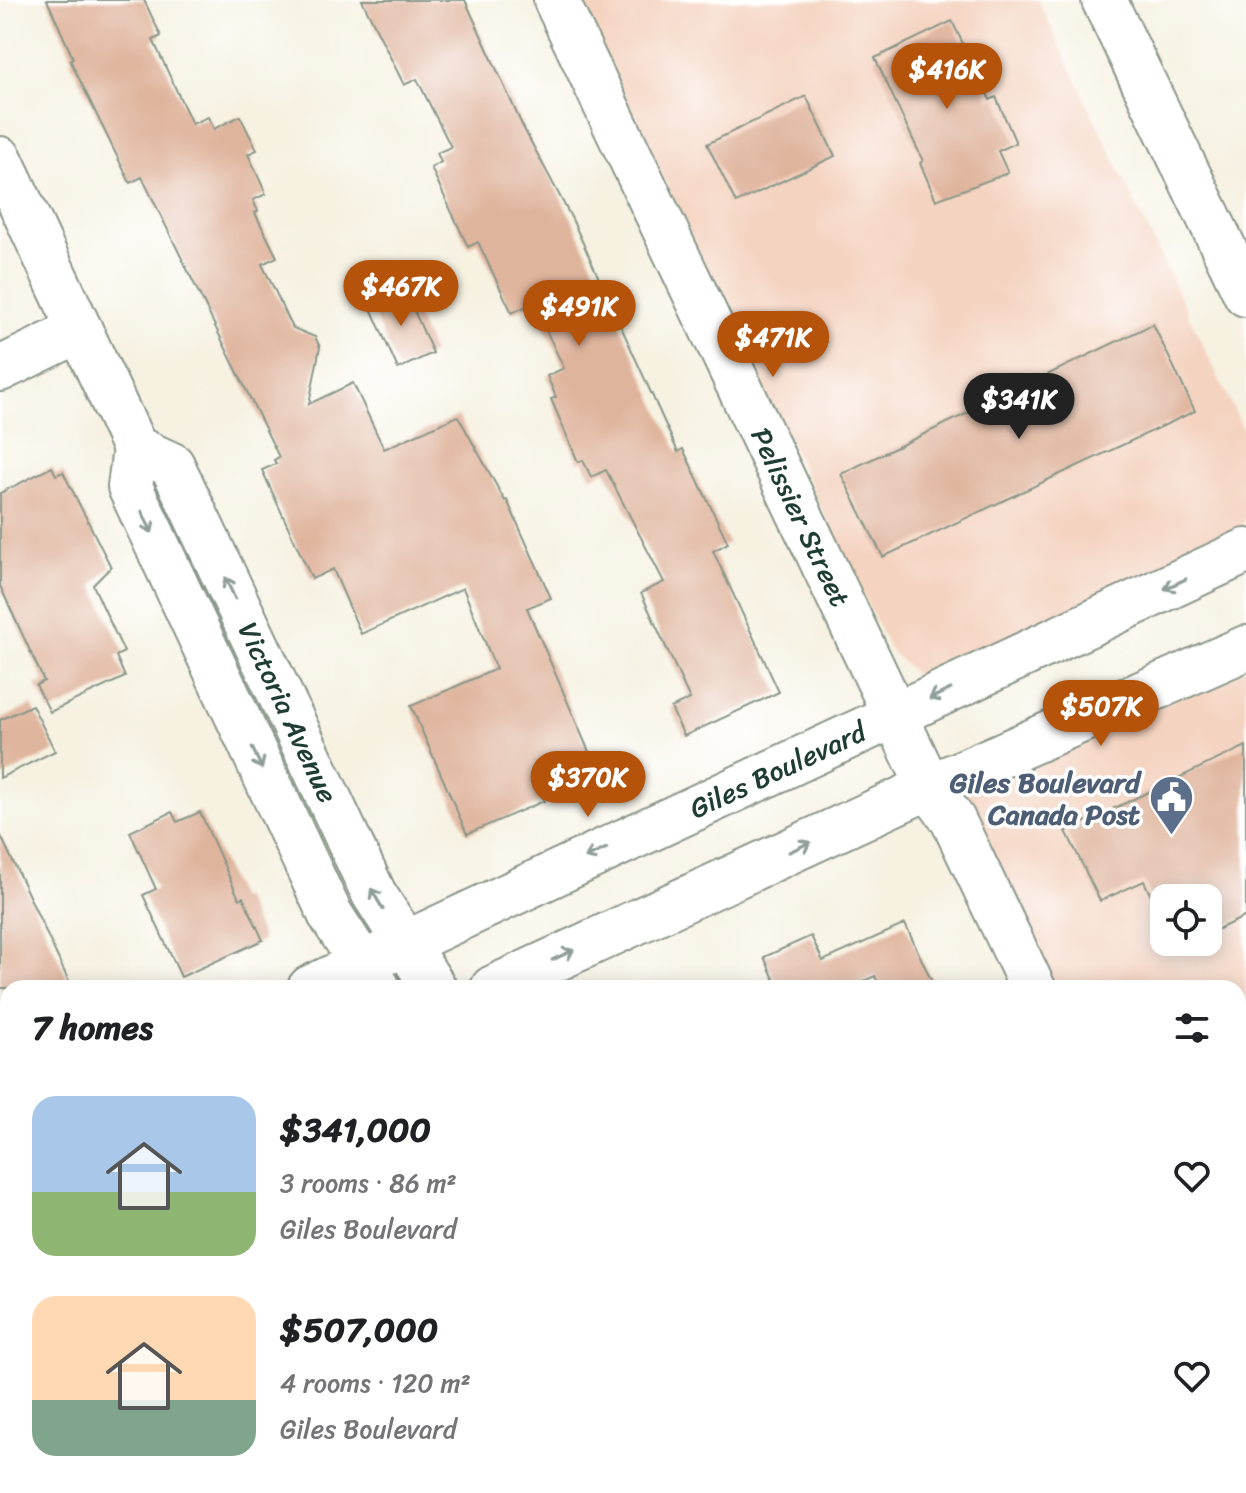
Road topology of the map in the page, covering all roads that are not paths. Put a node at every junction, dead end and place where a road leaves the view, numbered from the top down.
1 (556, 0) edge
2 (1104, 0) edge
3 (0, 159) edge
4 (1246, 294) edge
5 (80, 330) junction
6 (0, 369) edge
7 (135, 448) junction
8 (1246, 551) edge
9 (1246, 648) edge
10 (895, 714) junction
11 (929, 787) junction
12 (405, 942) junction
13 (370, 976) edge
14 (350, 980) edge
15 (429, 980) edge
16 (510, 980) edge
17 (1029, 980) edge

1 - 10 street, Pelissier Street
2 - 4 street
3 - 5 street
5 - 6 street
5 - 7 street
12 -> 7 street, Victoria Avenue
7 -> 13 street, Victoria Avenue
8 -> 10 street, Giles Boulevard
9 - 11 street
10 - 11 street, Pelissier Street
10 -> 12 street, Giles Boulevard
16 -> 11 street
11 - 17 street, Pelissier Street
12 - 13 street, Giles Boulevard
12 - 15 street, Victoria Avenue
13 - 14 street, Giles Boulevard

